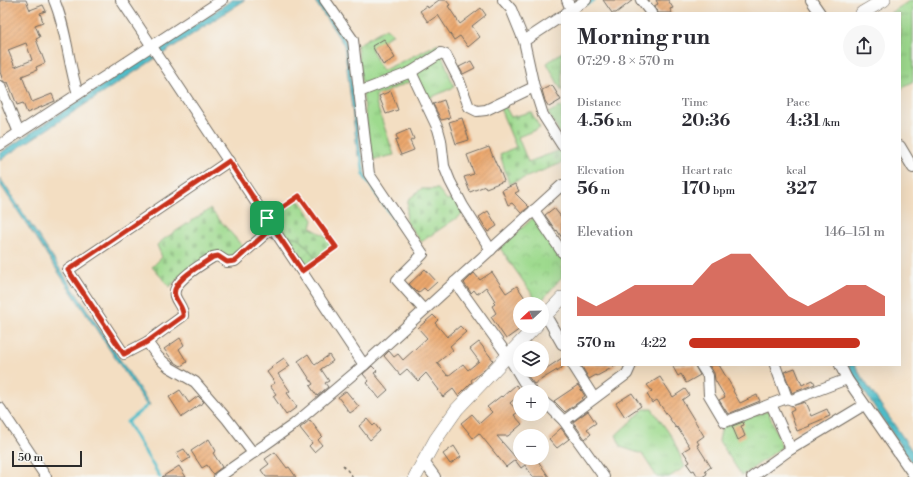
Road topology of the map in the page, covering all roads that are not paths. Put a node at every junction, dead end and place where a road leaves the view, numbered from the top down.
1 (54, 0) edge
2 (121, 0) edge
3 (222, 0) edge
4 (325, 0) edge
5 (503, 0) edge
6 (586, 0) edge
7 (642, 0) edge
8 (811, 0) edge
9 (884, 0) edge
10 (568, 8) edge
11 (650, 12) edge
12 (819, 12) edge
13 (864, 12) edge
14 (561, 17) edge
15 (524, 41) junction
16 (152, 46) junction
17 (411, 72) junction
18 (0, 86) edge
19 (534, 87) junction
20 (359, 92) junction
21 (78, 94) junction
22 (19, 133) junction
23 (561, 143) edge
24 (0, 145) edge
25 (901, 148) edge
26 (229, 161) junction
27 (913, 168) edge
28 (561, 186) edge
29 (534, 210) junction
30 (270, 223) junction
31 (490, 250) junction
32 (561, 250) edge
33 (455, 282) junction
34 (561, 299) edge
35 (424, 310) junction
36 (549, 312) edge
37 (549, 321) edge
38 (529, 333) edge
39 (147, 342) junction
40 (561, 342) edge
41 (508, 356) junction
42 (364, 365) junction
43 (574, 366) edge
44 (631, 366) edge
45 (703, 366) edge
46 (775, 366) edge
47 (840, 366) edge
48 (847, 379) junction
49 (526, 385) edge
50 (594, 398) junction
51 (787, 398) junction
52 (771, 404) junction
53 (864, 404) junction
54 (549, 406) edge
55 (0, 408) edge
56 (564, 421) junction
57 (791, 449) junction
58 (253, 453) junction
59 (424, 462) junction
60 (913, 474) edge
61 (46, 477) edge
62 (219, 477) edge
63 (415, 477) edge
64 (435, 477) edge
65 (604, 477) edge
66 (752, 477) edge

1 - 21 street
2 - 16 street
3 - 16 street
4 - 20 street
5 - 15 street
6 - 10 street
7 - 11 street
8 - 12 street
9 - 13 main road
14 - 15 street
15 - 19 street
16 - 21 street
16 - 26 street
17 - 19 street
17 - 20 street
17 - 31 street
18 - 22 street
19 - 23 street
20 - 35 street
21 - 22 street
22 - 24 street
25 - 27 street
26 - 30 street
26 - 39 street
28 - 29 street
29 - 31 street
29 - 32 street
30 - 39 street
30 - 42 street
31 - 33 street
33 - 35 street
33 - 41 street
34 - 36 main road
35 - 42 street
37 - 40 street
38 - 41 main road
39 - 58 street
41 - 49 street
41 - 59 main road
42 - 58 street
43 - 50 street
44 - 50 street
45 - 52 street
46 - 51 street
47 - 48 street
48 - 51 street
48 - 53 street
50 - 56 street
51 - 52 street
52 - 57 street
53 - 57 street
53 - 60 street
54 - 56 street
55 - 61 street
56 - 65 street
57 - 66 street
58 - 62 street
59 - 63 main road
59 - 64 street

